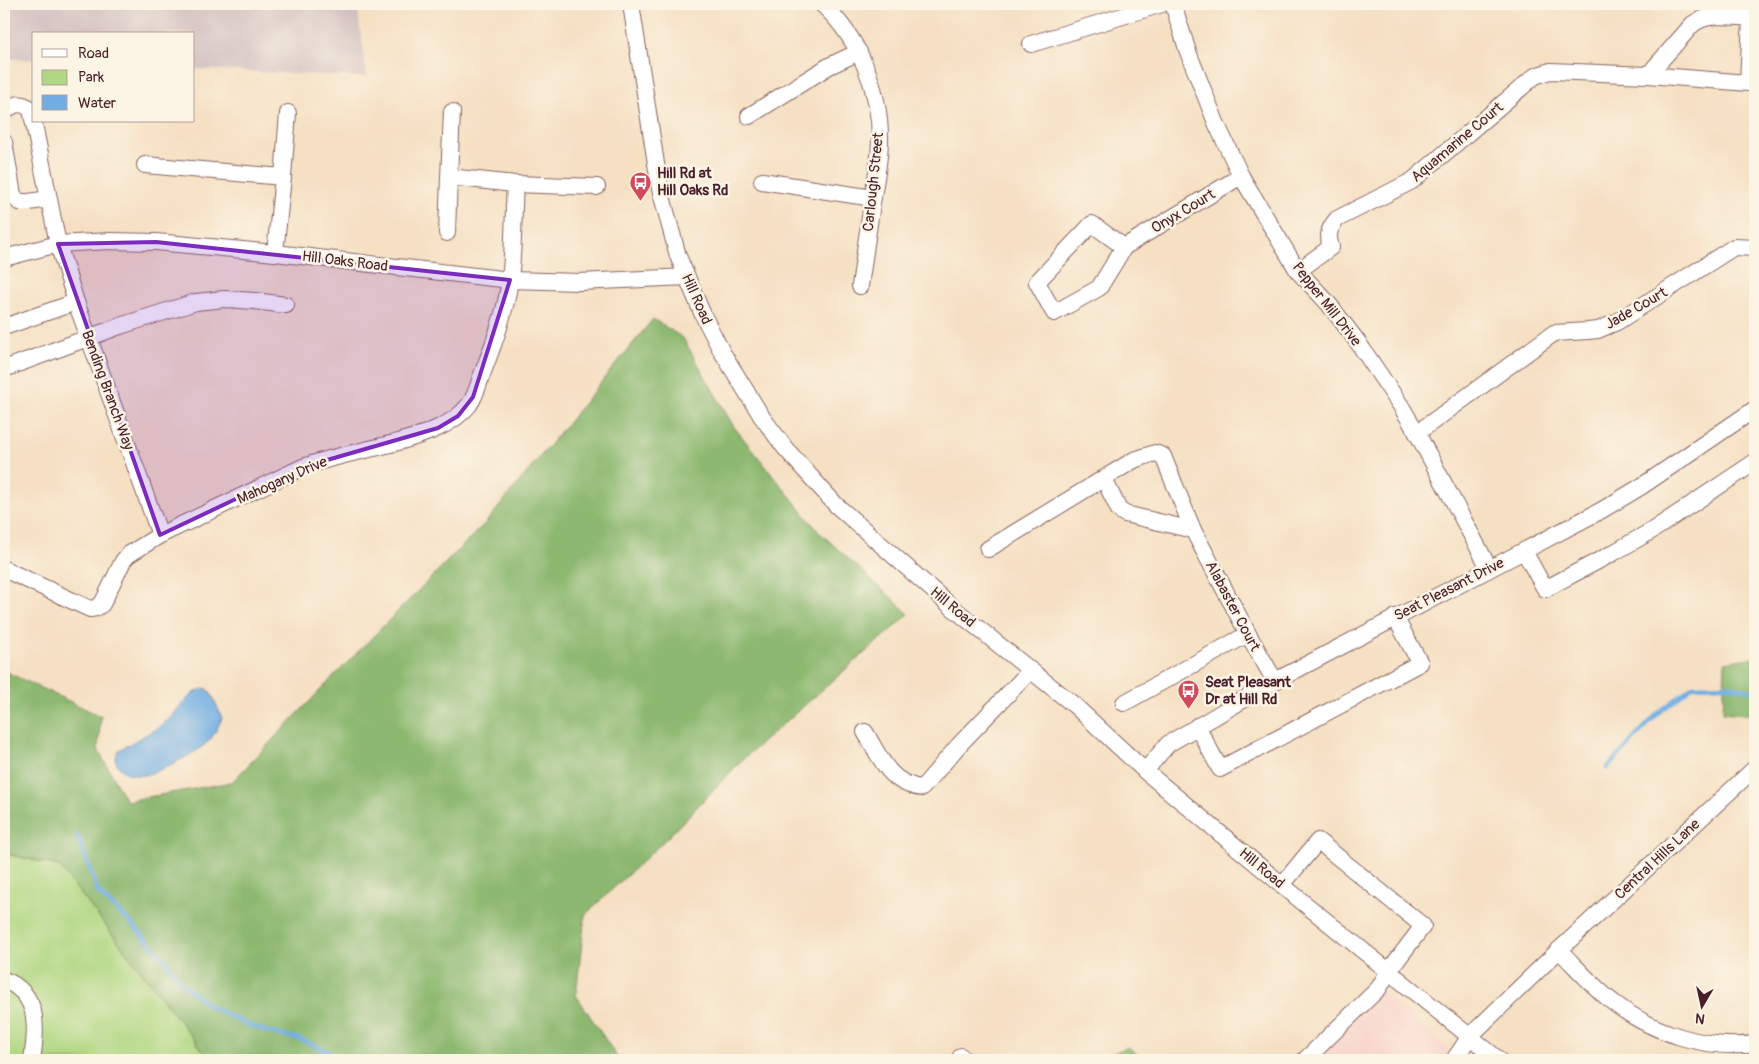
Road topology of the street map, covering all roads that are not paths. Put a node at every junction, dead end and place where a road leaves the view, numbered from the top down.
1 (630, 4) edge
2 (822, 4) edge
3 (1162, 4) edge
4 (1173, 4) edge
5 (1030, 44) dead end
6 (858, 52) junction
7 (1648, 75) junction
8 (4, 112) edge
9 (452, 112) dead end
10 (32, 113) edge
11 (288, 113) dead end
12 (749, 116) dead end
13 (34, 122) edge
14 (4, 142) edge
15 (145, 165) dead end
16 (449, 176) junction
17 (1241, 176) junction
18 (283, 177) junction
19 (762, 181) dead end
20 (515, 184) junction
21 (597, 188) dead end
22 (49, 198) junction
23 (873, 198) junction
24 (447, 234) dead end
25 (58, 244) junction
26 (1124, 247) junction
27 (1755, 248) edge
28 (275, 253) junction
29 (4, 258) edge
30 (1298, 271) junction
31 (687, 277) junction
32 (510, 280) junction
33 (860, 286) dead end
34 (76, 302) junction
35 (286, 305) dead end
36 (4, 327) edge
37 (89, 338) junction
38 (4, 369) edge
39 (1755, 409) edge
40 (1417, 433) junction
41 (1755, 462) edge
42 (1104, 479) junction
43 (1193, 530) junction
44 (160, 535) junction
45 (988, 549) dead end
46 (1524, 551) junction
47 (1489, 568) junction
48 (4, 569) edge
49 (1396, 617) junction
50 (1248, 634) junction
51 (1030, 671) junction
52 (1275, 681) junction
53 (1124, 703) dead end
54 (1197, 726) junction
55 (865, 732) dead end
56 (1145, 771) junction
57 (1752, 777) edge
58 (1282, 884) junction
59 (1559, 950) junction
60 (1388, 972) junction
61 (4, 980) edge
62 (1470, 1036) junction
63 (1755, 1044) edge
64 (32, 1060) edge
65 (1306, 1060) edge
66 (1454, 1060) edge
67 (1499, 1060) edge

1 - 31 street, Hill Road
2 - 6 street, Carlough Street
3 - 5 street
4 - 17 street, Pepper Mill Drive
6 - 12 street
6 - 23 street, Carlough Street
7 - 7 street, Aquamarine Court
7 - 30 street, Aquamarine Court
8 - 10 street, Bending Branch Way
9 - 16 street
11 - 18 street
13 - 22 street, Bending Branch Way
14 - 22 street
15 - 18 street
16 - 20 street
16 - 24 street
17 - 26 street, Onyx Court
17 - 30 street, Pepper Mill Drive
18 - 28 street
19 - 23 street
20 - 21 street
20 - 32 street, Mahogany Drive
22 - 25 street, Bending Branch Way
23 - 33 street, Carlough Street
25 - 28 street, Hill Oaks Road
25 - 29 street, Hill Oaks Road
25 - 34 street, Bending Branch Way
26 - 26 street, Onyx Court
27 - 40 street, Jade Court
28 - 32 street, Hill Oaks Road
30 - 40 street, Pepper Mill Drive
31 - 32 street, Hill Oaks Road
31 - 51 street, Hill Road
32 - 44 street, Mahogany Drive
34 - 36 street
34 - 37 street, Bending Branch Way
35 - 37 street
37 - 38 street
37 - 44 street, Bending Branch Way
39 - 46 street, Seat Pleasant Drive
40 - 47 street, Pepper Mill Drive
41 - 46 street
42 - 43 street
42 - 43 street, Alabaster Court
42 - 45 street, Alabaster Court
43 - 50 street, Alabaster Court
44 - 48 street, Mahogany Drive
46 - 47 street, Seat Pleasant Drive
47 - 49 street, Seat Pleasant Drive
49 - 52 street, Seat Pleasant Drive
49 - 54 street
50 - 52 street, Alabaster Court
50 - 53 street
51 - 55 street
51 - 56 street, Hill Road
52 - 54 street, Seat Pleasant Drive
54 - 56 street, Seat Pleasant Drive
56 - 58 street, Hill Road
57 - 59 street, Central Hills Lane
58 - 60 street, Hill Road
58 - 60 street
59 - 62 street, Central Hills Lane
59 - 63 street
60 - 62 street, Hill Road
60 - 65 street
61 - 64 street
62 - 66 street, Central Hills Lane
62 - 67 street, Hill Road

